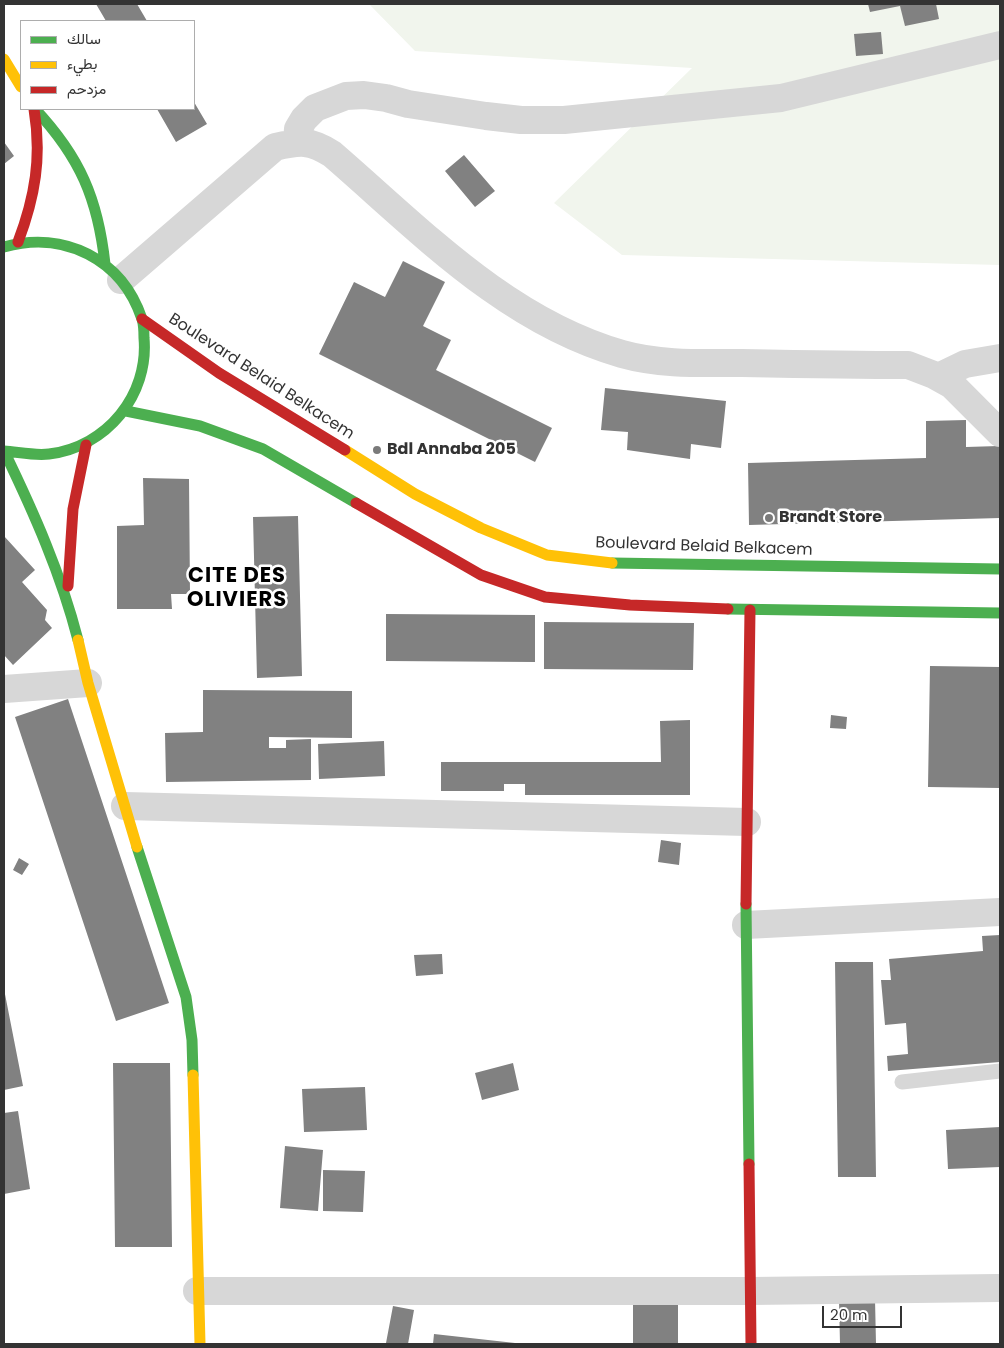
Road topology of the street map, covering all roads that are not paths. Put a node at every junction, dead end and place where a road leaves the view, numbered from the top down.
1 (1000, 45) edge
2 (4, 59) edge
3 (20, 85) edge
4 (35, 110) edge
5 (36, 110) edge
6 (298, 141) junction
7 (18, 242) junction
8 (4, 246) edge
9 (113, 272) junction
10 (142, 319) junction
11 (1000, 358) edge
12 (938, 377) junction
13 (126, 411) junction
14 (1000, 433) edge
15 (86, 445) junction
16 (4, 451) edge
17 (1000, 569) edge
18 (69, 605) junction
19 (750, 610) junction
20 (1000, 613) edge
21 (88, 683) junction
22 (4, 689) edge
23 (125, 806) junction
24 (748, 822) junction
25 (1000, 912) edge
26 (746, 925) junction
27 (1000, 1071) edge
28 (902, 1082) dead end
29 (998, 1288) dead end
30 (197, 1291) junction
31 (751, 1291) junction
32 (200, 1344) edge
33 (751, 1344) edge

1 - 6 street
2 - 3 main road
4 - 7 main road
5 - 9 main road
6 - 9 street
6 - 12 street
7 - 8 main road
7 - 9 main road
9 - 10 main road
10 - 13 main road
10 - 17 main road, Boulevard Belaid Belkacem
11 - 12 street
12 - 14 street
13 - 15 main road
13 - 19 main road
15 - 16 main road
15 - 18 main road
16 - 18 main road
18 - 21 main road
19 - 20 main road
19 - 24 main road
21 - 22 street
21 - 23 main road
23 - 24 street
23 - 30 main road
24 - 26 main road
25 - 26 street
26 - 31 main road
27 - 28 lane
29 - 31 street
30 - 31 street
30 - 32 main road
31 - 33 main road

